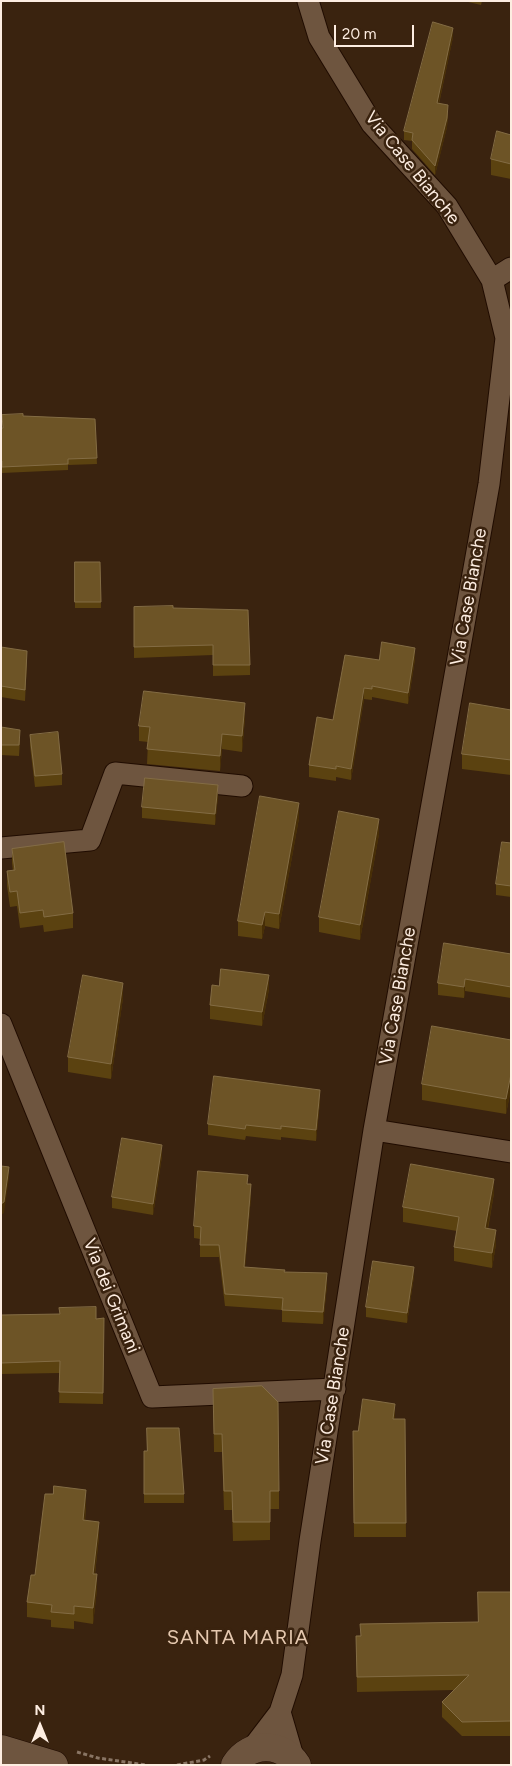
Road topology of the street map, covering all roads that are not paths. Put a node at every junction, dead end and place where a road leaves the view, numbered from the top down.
1 (308, 1) edge
2 (511, 268) edge
3 (492, 280) junction
4 (506, 322) edge
5 (242, 786) dead end
6 (1, 848) edge
7 (1, 1024) edge
8 (374, 1130) junction
9 (511, 1152) edge
10 (335, 1389) junction
11 (280, 1712) junction
12 (1, 1749) edge
13 (239, 1761) edge
14 (295, 1762) edge
15 (54, 1765) edge

1 - 3 street, Via Case Bianche
2 - 3 street
3 - 4 street, Via Case Bianche
4 - 8 street, Via Case Bianche
5 - 6 street
7 - 10 street, Via dei Grimani
8 - 9 street
8 - 10 street, Via Case Bianche
10 - 11 street, Via Case Bianche
11 - 13 street, Via Case Bianche
11 - 14 street
12 - 15 main road
13 - 14 main road

